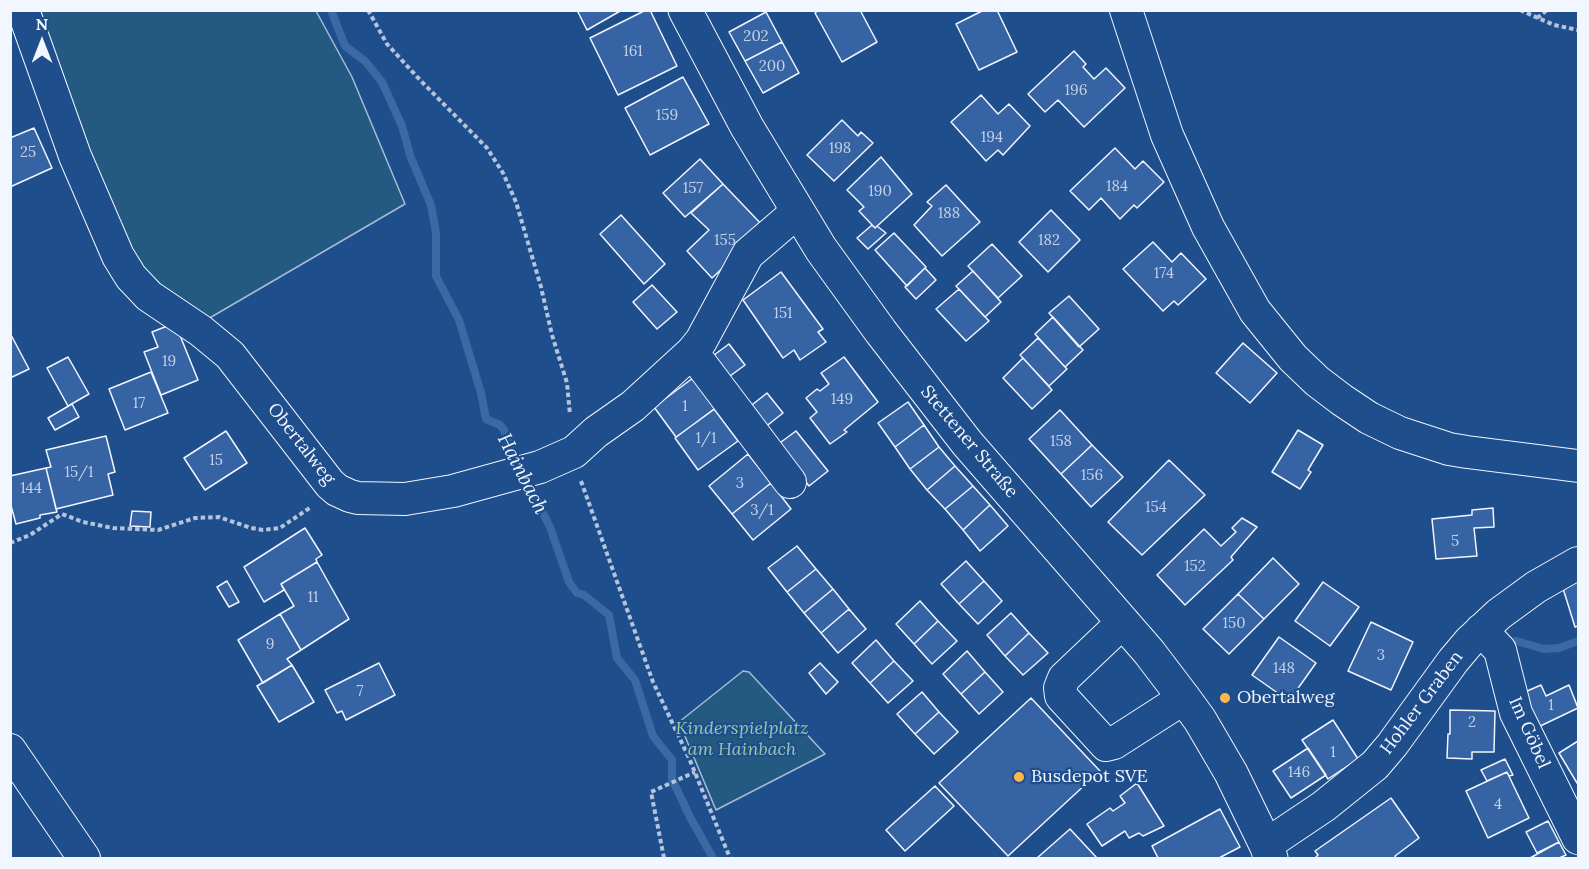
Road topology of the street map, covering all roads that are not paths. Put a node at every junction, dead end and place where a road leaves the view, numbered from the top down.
1 (23, 10) edge
2 (686, 10) edge
3 (1126, 10) edge
4 (797, 212) junction
5 (692, 352) junction
6 (1578, 466) edge
7 (790, 482) dead end
8 (1578, 563) edge
9 (1123, 622) junction
10 (1481, 630) junction
11 (1185, 698) junction
12 (10, 750) edge
13 (1578, 838) edge
14 (1269, 852) edge
15 (84, 858) edge

1 - 5 street, Obertalweg
2 - 4 main road, Stettener Straße
3 - 6 street
4 - 5 street, Obertalweg
4 - 9 main road, Stettener Straße
5 - 7 street
8 - 10 street, Hohler Graben
9 - 11 main road, Stettener Straße
9 - 11 street
10 - 13 street, Im Göbel
10 - 14 street, Hohler Graben
11 - 14 main road, Stettener Straße
12 - 15 street

